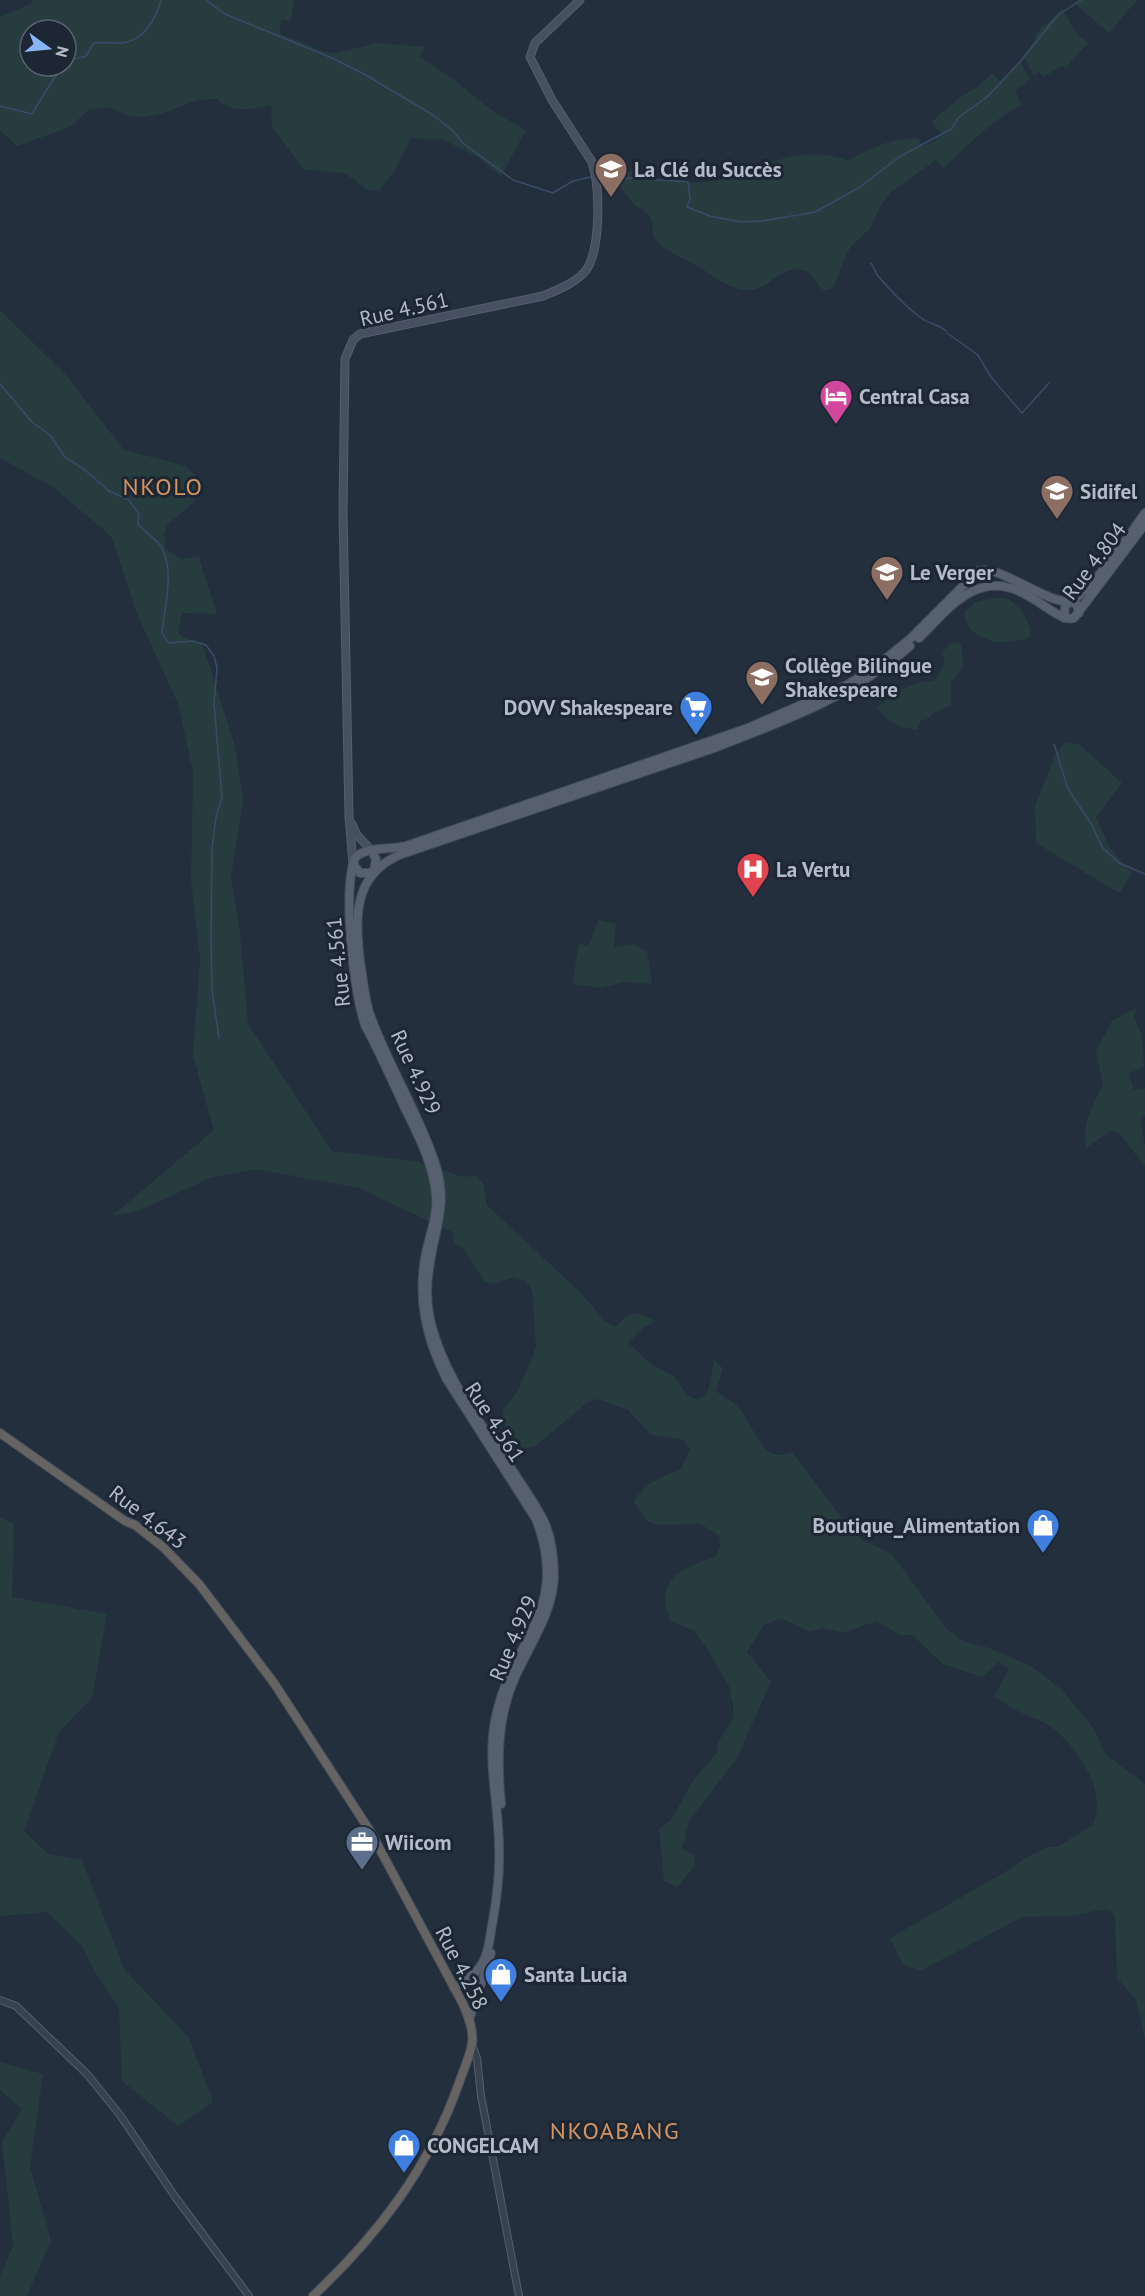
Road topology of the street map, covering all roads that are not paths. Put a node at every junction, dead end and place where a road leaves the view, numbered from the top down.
1 (580, 0) edge
2 (1145, 513) edge
3 (1145, 524) edge
4 (993, 571) junction
5 (974, 575) junction
6 (986, 587) junction
7 (1070, 601) junction
8 (1080, 613) junction
9 (1068, 618) junction
10 (349, 816) junction
11 (367, 851) junction
12 (353, 864) junction
13 (374, 871) junction
14 (0, 1433) edge
15 (274, 1683) joint
16 (454, 1988) junction
17 (0, 2000) edge
18 (469, 2020) junction
19 (472, 2044) junction
20 (249, 2296) edge
21 (313, 2296) edge
22 (519, 2296) edge

1 - 10 main road, Rue 4.561
2 - 7 main road
3 - 8 main road, Rue 4.804
4 - 5 main road
4 - 6 main road
4 - 7 main road
5 - 6 main road
5 - 11 main road
6 - 9 main road
6 - 13 main road
7 - 8 main road
7 - 9 main road
8 - 9 main road, Rue 4.804
10 - 11 main road, Rue 4.561
10 - 12 main road, Rue 4.561
11 - 12 main road
11 - 13 main road
12 - 13 main road
12 - 16 main road, Rue 4.561
13 - 18 main road, Rue 4.929
14 - 15 highway, Rue 4.643
15 - 16 highway, Rue 4.258
16 - 18 highway, Rue 4.258
17 - 20 street
18 - 19 highway, Rue 4.258
19 - 21 highway, Rue 4.258
19 - 22 street

